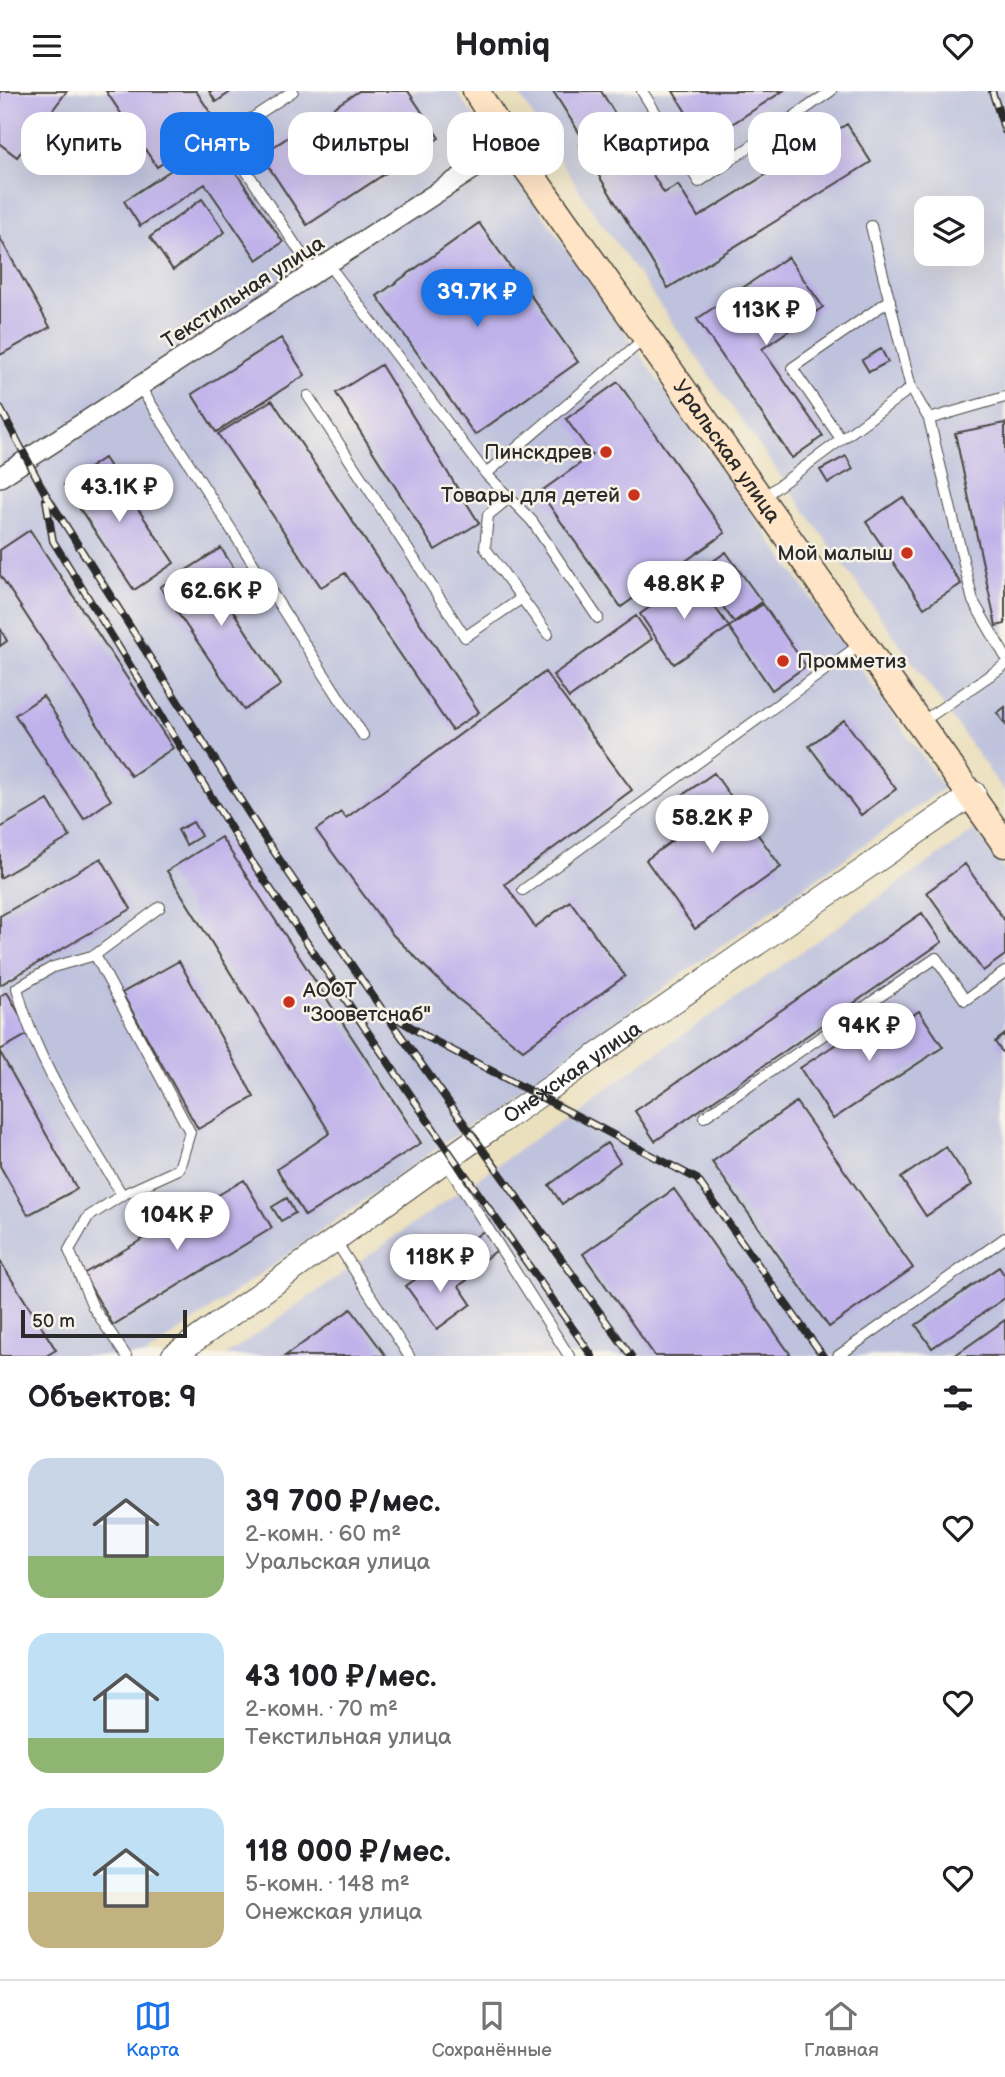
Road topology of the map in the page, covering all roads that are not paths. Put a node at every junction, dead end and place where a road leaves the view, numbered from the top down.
1 (292, 91) edge
2 (476, 91) edge
3 (481, 91) edge
4 (642, 91) edge
5 (831, 91) edge
6 (491, 112) edge
7 (494, 112) edge
8 (463, 175) edge
9 (534, 175) edge
10 (535, 175) edge
11 (872, 226) dead end
12 (321, 269) junction
13 (890, 300) junction
14 (646, 337) junction
15 (139, 387) junction
16 (911, 387) junction
17 (308, 397) dead end
18 (1005, 397) edge
19 (929, 419) junction
20 (841, 439) junction
21 (486, 474) junction
22 (0, 477) edge
23 (509, 498) junction
24 (762, 498) junction
25 (522, 598) junction
26 (598, 618) dead end
27 (548, 634) dead end
28 (862, 643) junction
29 (1005, 656) edge
30 (1005, 665) edge
31 (923, 721) junction
32 (363, 735) dead end
33 (972, 794) junction
34 (1005, 836) edge
35 (1005, 844) edge
36 (523, 890) dead end
37 (160, 907) dead end
38 (95, 955) junction
39 (1005, 972) edge
40 (704, 1117) dead end
41 (445, 1161) junction
42 (122, 1195) junction
43 (1005, 1238) edge
44 (335, 1240) junction
45 (126, 1356) edge
46 (173, 1356) edge
47 (409, 1356) edge
48 (569, 1356) edge
49 (838, 1356) edge

1 - 12 lane
2 - 6 main road, Уральская улица
3 - 7 main road, Уральская улица
4 - 5 lane
8 - 12 street, Текстильная улица
9 - 14 main road, Уральская улица
10 - 24 main road, Уральская улица
11 - 13 lane
12 - 15 street, Текстильная улица
12 - 21 lane
13 - 16 lane
13 - 20 lane
14 - 21 lane
14 - 24 main road, Уральская улица
15 - 22 street, Текстильная улица
15 - 32 lane
16 - 19 lane
16 - 20 lane
17 - 25 lane
18 - 19 lane
19 - 29 lane
20 - 24 lane
21 - 23 lane
23 - 25 lane
23 - 26 lane
24 - 28 main road, Уральская улица
24 - 31 main road, Уральская улица
25 - 27 lane
28 - 33 main road, Уральская улица
28 - 36 lane
30 - 31 lane
31 - 33 main road, Уральская улица
33 - 34 main road, Уральская улица
33 - 35 main road, Уральская улица
33 - 41 street, Онежская улица
37 - 38 lane
38 - 42 lane
38 - 42 lane
39 - 40 lane
41 - 44 street, Онежская улица
41 - 48 lane
42 - 45 lane
43 - 49 lane
44 - 46 street, Онежская улица
44 - 47 lane

